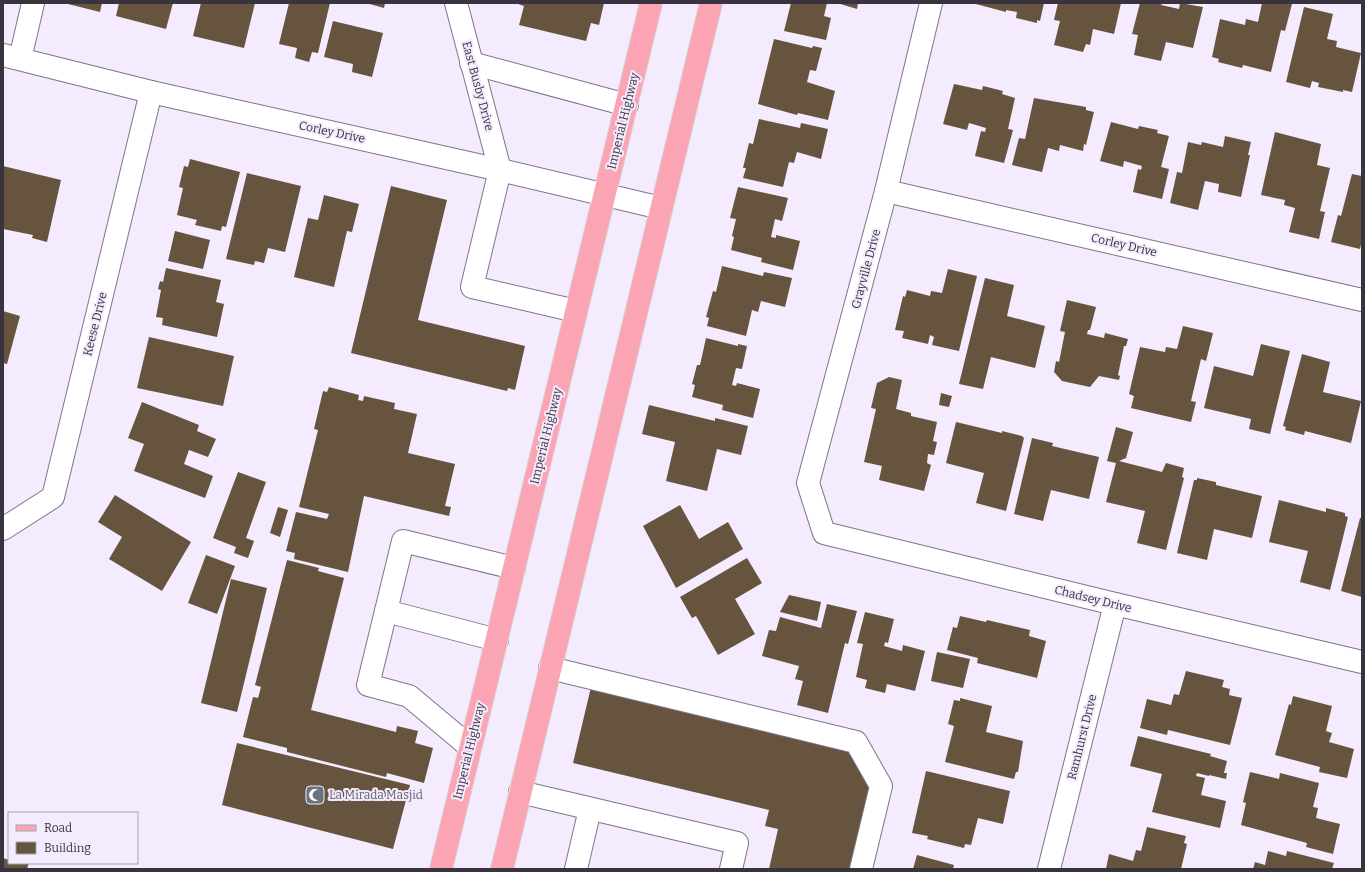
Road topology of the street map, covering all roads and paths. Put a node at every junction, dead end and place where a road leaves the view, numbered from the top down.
1 (33, 3) edge
2 (456, 3) edge
3 (651, 3) edge
4 (711, 3) edge
5 (931, 3) edge
6 (12, 57) edge
7 (472, 63) junction
8 (151, 92) junction
9 (627, 104) junction
10 (500, 170) junction
11 (886, 191) junction
12 (605, 194) junction
13 (661, 208) junction
14 (1362, 300) edge
15 (576, 311) junction
16 (3, 529) edge
17 (824, 533) joint
18 (514, 568) junction
19 (1115, 604) junction
20 (386, 611) junction
21 (497, 640) junction
22 (1362, 662) edge
23 (550, 668) junction
24 (470, 747) junction
25 (520, 792) junction
26 (590, 809) junction
27 (441, 869) edge
28 (502, 869) edge
29 (576, 869) edge
30 (731, 869) edge
31 (861, 869) edge
32 (1048, 869) edge

1 - 6 street
2 - 7 street, East Busby Drive
3 - 9 main road, Imperial Highway
4 - 13 main road
5 - 11 street, Grayville Drive
6 - 8 street, Corley Drive
7 - 9 street
7 - 10 street, East Busby Drive
8 - 10 street, Corley Drive
8 - 16 street, Keese Drive
9 - 12 main road, Imperial Highway
10 - 12 street, Corley Drive
10 - 15 street
11 - 14 street, Corley Drive
11 - 17 street, Grayville Drive
12 - 13 street, Corley Drive
12 - 15 main road, Imperial Highway
13 - 23 main road
15 - 18 main road, Imperial Highway
17 - 19 street, Chadsey Drive
18 - 20 street
18 - 21 main road, Imperial Highway
19 - 22 street, Chadsey Drive
19 - 32 street, Ramhurst Drive
20 - 21 street
20 - 24 street
21 - 24 main road, Imperial Highway
23 - 25 main road
23 - 31 street
24 - 27 main road, Imperial Highway
25 - 26 street
25 - 28 main road
26 - 29 street
26 - 30 street

